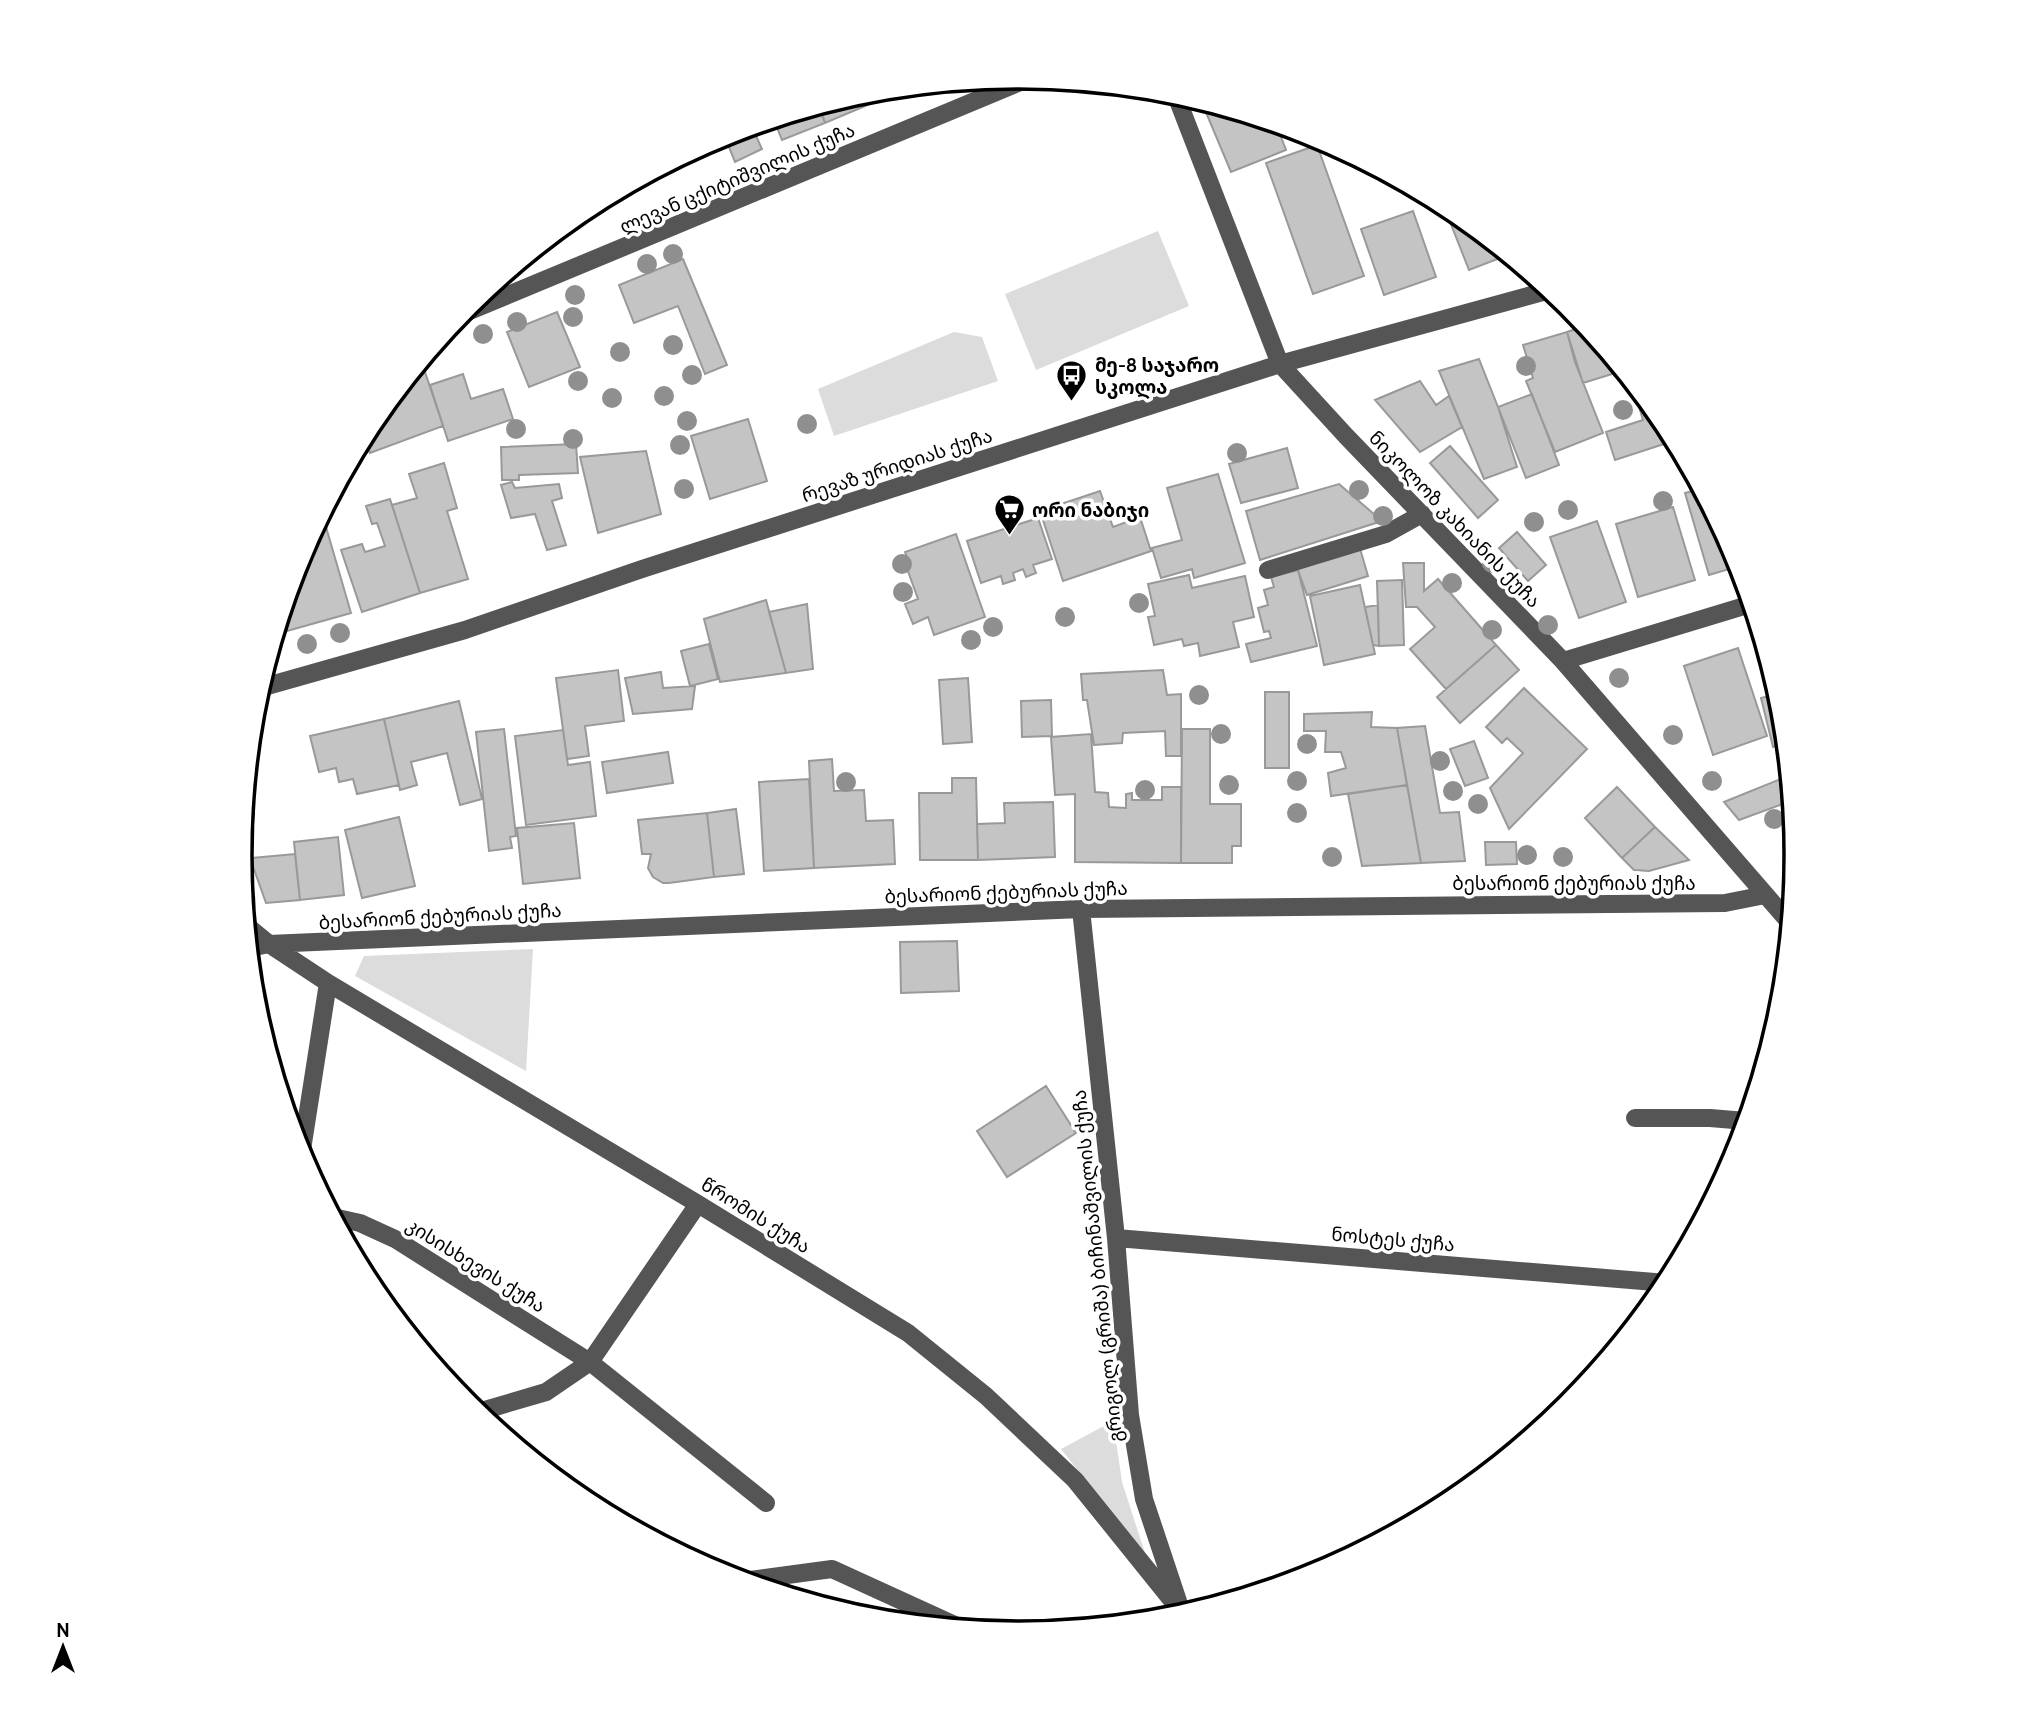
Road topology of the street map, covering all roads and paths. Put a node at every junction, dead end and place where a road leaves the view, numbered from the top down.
1 (1002, 90) edge
2 (1180, 107) edge
3 (1538, 293) edge
4 (488, 303) edge
5 (1280, 364) junction
6 (1422, 514) junction
7 (1268, 570) dead end
8 (1742, 607) edge
9 (1563, 661) junction
10 (272, 685) edge
11 (1765, 895) junction
12 (1081, 909) junction
13 (1781, 913) edge
14 (257, 934) edge
15 (269, 944) junction
16 (258, 946) edge
17 (328, 984) junction
18 (1635, 1118) dead end
19 (1736, 1120) edge
20 (305, 1132) edge
21 (698, 1204) junction
22 (345, 1219) edge
23 (1116, 1238) junction
24 (1654, 1282) edge
25 (590, 1362) junction
26 (490, 1409) edge
27 (765, 1503) dead end
28 (766, 1578) edge
29 (1179, 1603) edge
30 (1175, 1604) edge
31 (934, 1616) edge

1 - 4 street, ლევან ცქიტიშვილის ქუჩა
2 - 5 street, ნიკოლოზ კახიანის ქუჩა
3 - 5 street, რევაზ ურიდიას ქუჩა
5 - 6 street, ნიკოლოზ კახიანის ქუჩა
5 - 10 street, რევაზ ურიდიას ქუჩა
6 - 7 street
6 - 9 street, ნიკოლოზ კახიანის ქუჩა
8 - 9 street
9 - 11 street, ნიკოლოზ კახიანის ქუჩა
11 - 12 street, ბესარიონ ქებურიას ქუჩა
11 - 13 street, ნიკოლოზ კახიანის ქუჩა
12 - 15 street, ბესარიონ ქებურიას ქუჩა
12 - 23 street, გრიგოლ (გრიშა) ბიჩინაშვილის ქუჩა
14 - 15 street, წრომის ქუჩა
15 - 16 street, ბესარიონ ქებურიას ქუჩა
15 - 17 street, წრომის ქუჩა
17 - 20 street
17 - 21 street, წრომის ქუჩა
18 - 19 street
21 - 25 street
21 - 30 street, წრომის ქუჩა
22 - 25 street, კისისხევის ქუჩა
23 - 24 street, ნოსტეს ქუჩა
23 - 29 street, გრიგოლ (გრიშა) ბიჩინაშვილის ქუჩა
25 - 26 street
25 - 27 street, კისისხევის ქუჩა
28 - 31 street

